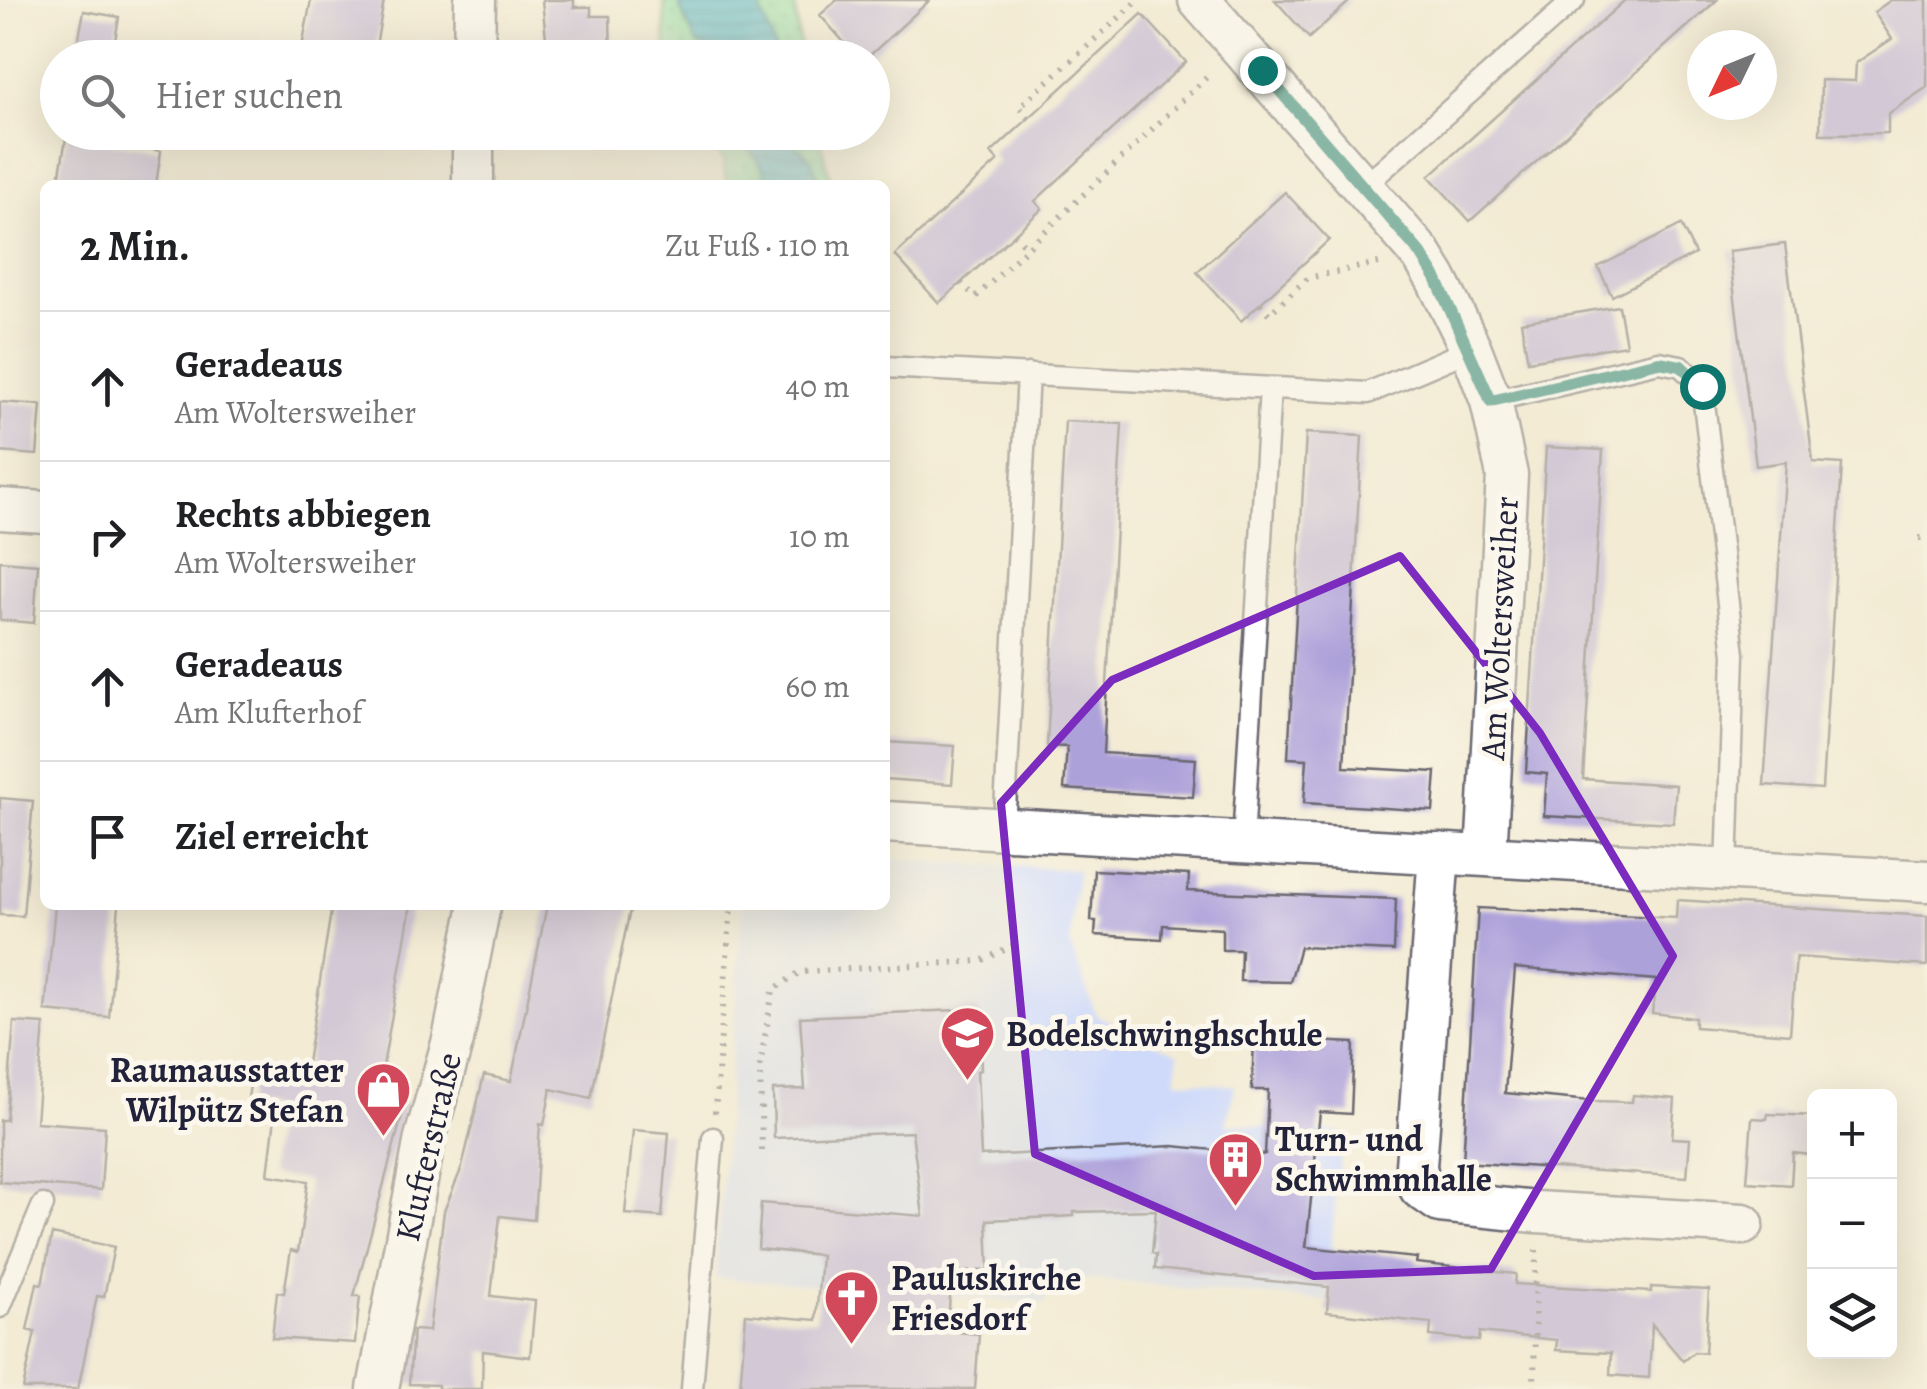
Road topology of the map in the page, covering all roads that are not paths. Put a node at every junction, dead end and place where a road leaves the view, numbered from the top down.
1 (474, 0) edge
2 (1574, 0) edge
3 (1203, 1) edge
4 (474, 40) edge
5 (474, 150) edge
6 (474, 180) edge
7 (1364, 186) junction
8 (1471, 349) junction
9 (890, 367) edge
10 (1028, 374) junction
11 (1270, 388) junction
12 (1491, 401) junction
13 (0, 508) edge
14 (40, 512) edge
15 (890, 822) edge
16 (1004, 829) junction
17 (1243, 842) junction
18 (1439, 853) junction
19 (1486, 856) junction
20 (1728, 870) junction
21 (1927, 882) edge
22 (479, 910) edge
23 (713, 1138) road end
24 (42, 1205) dead end
25 (1743, 1224) dead end
26 (0, 1307) edge
27 (378, 1389) edge
28 (692, 1389) edge

1 - 4 street
2 - 7 lane
3 - 7 street, Am Woltersweiher
5 - 6 street
7 - 8 street, Am Woltersweiher
8 - 11 lane
8 - 12 street, Am Woltersweiher
9 - 10 lane
10 - 11 lane
10 - 16 lane
11 - 17 lane
12 - 19 street, Am Woltersweiher
12 - 20 lane
13 - 14 street
15 - 16 street
16 - 17 street
17 - 18 street
18 - 19 street
18 - 25 street
19 - 20 street
20 - 21 street
22 - 27 street, Klufterstraße
23 - 28 lane
24 - 26 lane

